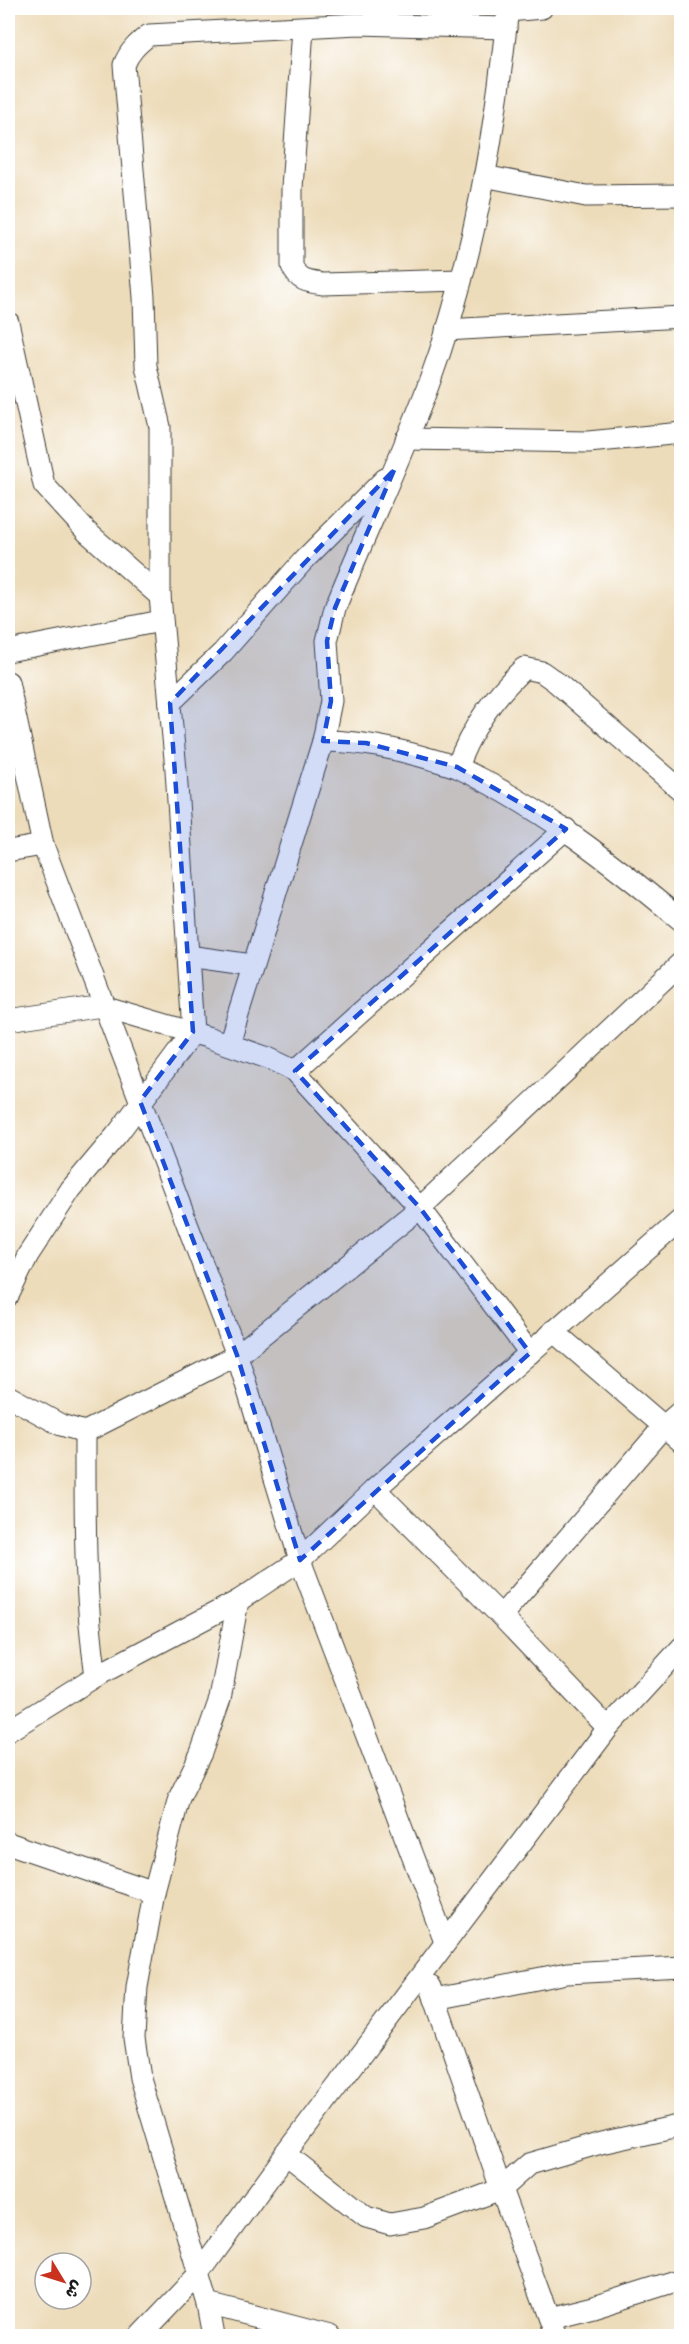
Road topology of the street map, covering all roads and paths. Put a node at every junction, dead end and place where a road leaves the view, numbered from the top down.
1 (542, 8) edge
2 (508, 15) edge
3 (303, 28) junction
4 (484, 176) junction
5 (681, 195) edge
6 (461, 280) junction
7 (681, 317) edge
8 (8, 322) edge
9 (446, 330) junction
10 (681, 434) edge
11 (406, 439) junction
12 (394, 470) junction
13 (159, 596) junction
14 (161, 621) junction
15 (8, 651) edge
16 (8, 682) edge
17 (170, 703) junction
18 (323, 741) junction
19 (457, 767) junction
20 (681, 791) edge
21 (566, 829) junction
22 (43, 845) junction
23 (8, 851) edge
24 (681, 921) edge
25 (188, 956) junction
26 (681, 962) edge
27 (252, 965) junction
28 (102, 1006) junction
29 (8, 1020) edge
30 (193, 1032) junction
31 (229, 1044) junction
32 (295, 1071) junction
33 (140, 1101) junction
34 (420, 1208) junction
35 (681, 1220) edge
36 (8, 1296) edge
37 (553, 1331) junction
38 (530, 1353) junction
39 (237, 1355) junction
40 (8, 1396) edge
41 (681, 1410) edge
42 (665, 1425) junction
43 (85, 1432) junction
44 (681, 1442) edge
45 (375, 1489) junction
46 (300, 1560) junction
47 (238, 1601) junction
48 (501, 1616) junction
49 (681, 1647) edge
50 (96, 1676) junction
51 (608, 1728) junction
52 (8, 1731) edge
53 (8, 1843) edge
54 (154, 1893) junction
55 (445, 1942) junction
56 (681, 1967) edge
57 (425, 1970) junction
58 (435, 1999) junction
59 (681, 2125) edge
60 (286, 2154) junction
61 (501, 2189) junction
62 (198, 2275) junction
63 (681, 2279) edge
64 (208, 2304) junction
65 (548, 2331) edge
66 (140, 2337) edge
67 (214, 2337) edge
68 (330, 2337) edge

1 - 2 street
2 - 3 street
2 - 4 street
3 - 6 street
3 - 13 street
4 - 5 street
4 - 6 street
6 - 9 street
7 - 9 street
8 - 13 street
9 - 11 street
10 - 11 street
11 - 12 street
12 - 17 street
12 - 18 street
13 - 14 street
14 - 15 street
14 - 17 street
16 - 22 street
17 - 25 street
18 - 19 street
18 - 27 street
19 - 20 street
19 - 21 street
21 - 24 street
21 - 32 street
22 - 23 street
22 - 28 street
25 - 27 street
25 - 30 street
26 - 34 street
27 - 31 street
28 - 29 street
28 - 30 street
28 - 33 street
30 - 31 street
30 - 33 street
31 - 32 street
32 - 34 street
33 - 36 street
33 - 39 street
34 - 38 street
34 - 39 street
35 - 37 street
37 - 38 street
37 - 42 street
38 - 45 street
39 - 43 street
39 - 46 street
40 - 43 street
41 - 42 street
42 - 44 street
42 - 48 street
43 - 50 street
45 - 46 street
45 - 48 street
46 - 47 street
46 - 55 street
47 - 50 street
47 - 54 street
48 - 51 street
49 - 51 street
50 - 52 street
51 - 55 street
53 - 54 street
54 - 62 street
55 - 57 street
56 - 58 street
57 - 58 street
57 - 60 street
58 - 61 street
59 - 61 street
60 - 61 street
60 - 62 street
61 - 65 street
62 - 64 street
62 - 66 street
63 - 65 street
64 - 67 street
64 - 68 street

